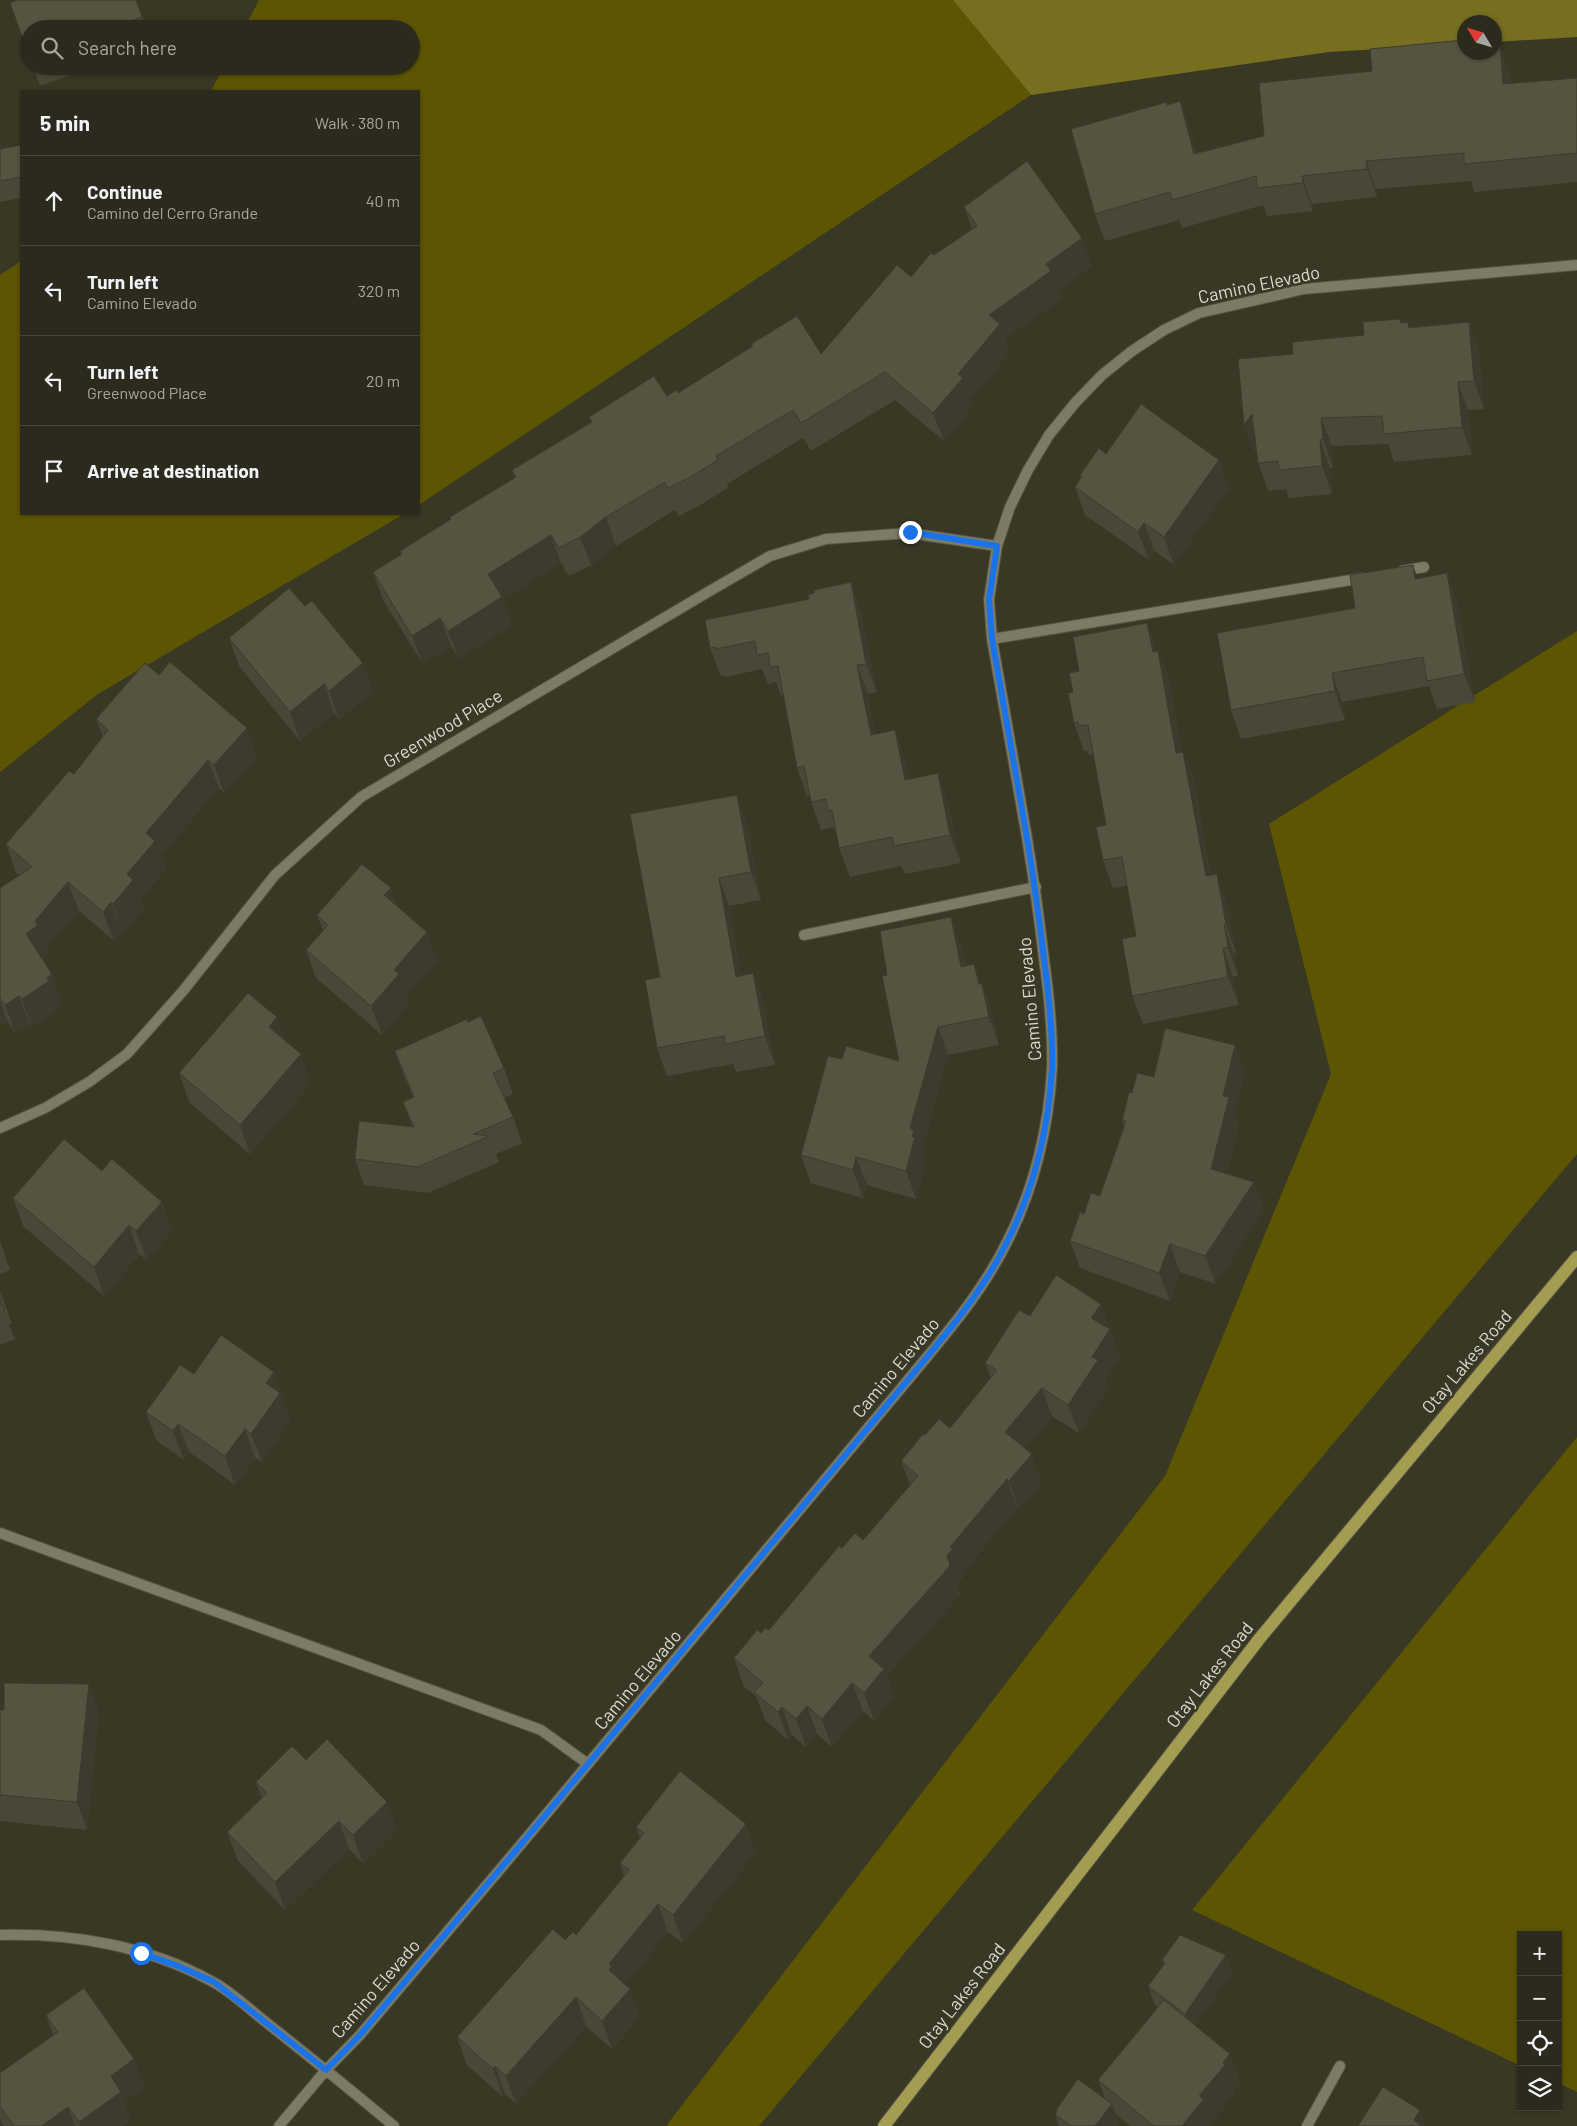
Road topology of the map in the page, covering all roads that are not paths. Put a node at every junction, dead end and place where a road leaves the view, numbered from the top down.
1 (1577, 265) edge
2 (997, 546) junction
3 (1424, 567) dead end
4 (1395, 572) edge
5 (1376, 576) edge
6 (992, 639) junction
7 (1036, 887) junction
8 (804, 935) dead end
9 (0, 1128) edge
10 (1577, 1257) edge
11 (0, 1533) edge
12 (588, 1764) junction
13 (0, 1935) edge
14 (1340, 2066) dead end
15 (326, 2070) junction
16 (279, 2126) edge
17 (394, 2126) edge
18 (884, 2126) edge
19 (1307, 2126) edge

1 - 2 street, Camino Elevado
2 - 6 street, Camino Elevado
2 - 9 street, Greenwood Place
3 - 4 street
5 - 6 street
6 - 7 street, Camino Elevado
7 - 8 street
7 - 12 street, Camino Elevado
10 - 18 main road, Otay Lakes Road
11 - 12 street
12 - 15 street, Camino Elevado
13 - 15 street
14 - 19 street
15 - 16 street, Camino Elevado
15 - 17 street

